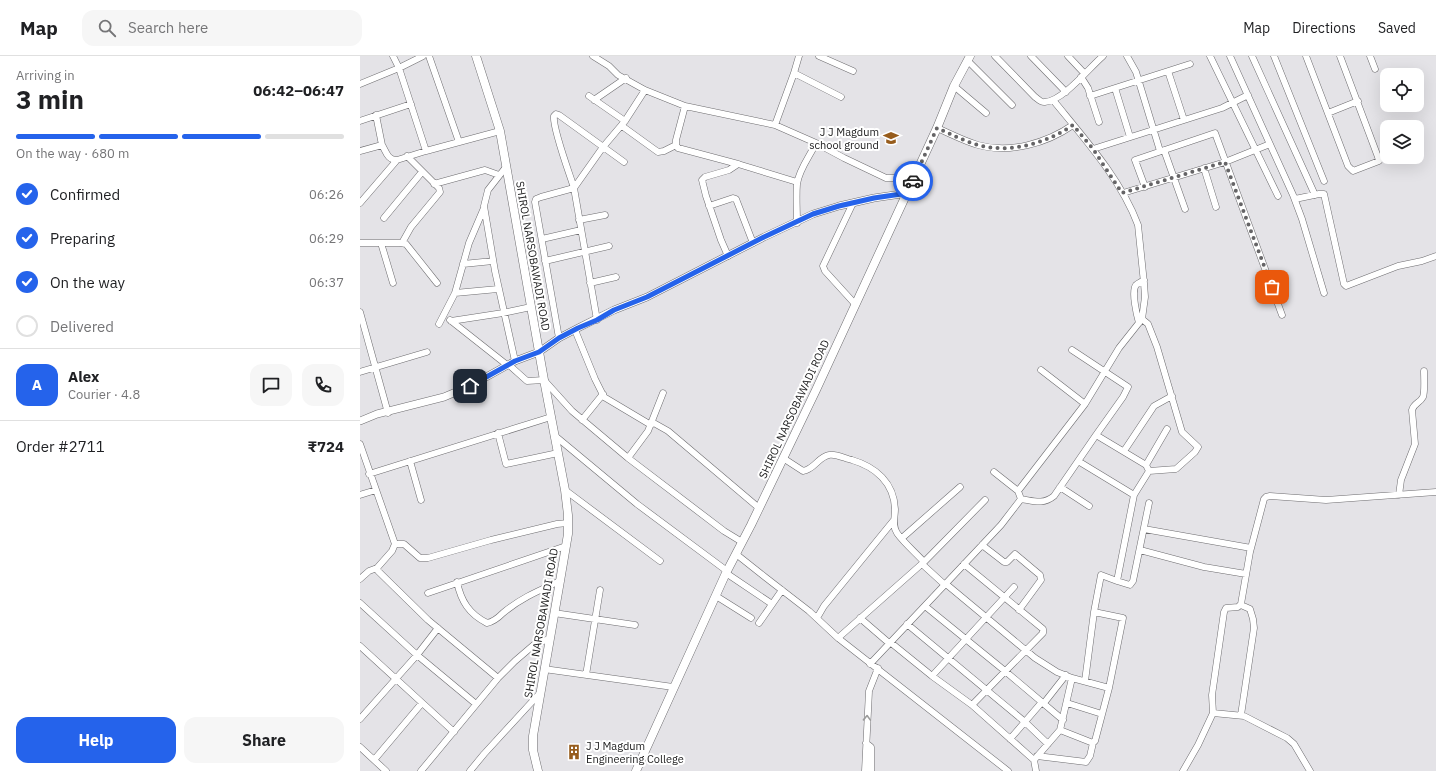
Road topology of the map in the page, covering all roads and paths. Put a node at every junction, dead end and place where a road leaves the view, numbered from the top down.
1 (393, 56) edge
2 (423, 56) edge
3 (429, 56) edge
4 (476, 56) edge
5 (593, 56) edge
6 (799, 56) edge
7 (819, 56) edge
8 (995, 56) edge
9 (1030, 56) edge
10 (1068, 56) edge
11 (1102, 56) edge
12 (1127, 56) edge
13 (1210, 56) edge
14 (1230, 56) edge
15 (1252, 56) edge
16 (1274, 56) edge
17 (1306, 56) edge
18 (1340, 56) edge
19 (1370, 56) edge
20 (969, 58) edge
21 (1190, 64) dead end
22 (399, 68) junction
23 (1375, 69) dead end
24 (853, 71) dead end
25 (1168, 71) junction
26 (794, 73) junction
27 (1083, 75) junction
28 (626, 78) junction
29 (1138, 81) junction
30 (360, 84) edge
31 (954, 86) junction
32 (1114, 88) junction
33 (645, 90) junction
34 (1066, 92) junction
35 (1248, 95) junction
36 (1090, 96) junction
37 (841, 97) dead end
38 (1053, 100) junction
39 (1358, 101) junction
40 (1233, 102) junction
41 (411, 104) junction
42 (1012, 105) dead end
43 (686, 106) junction
44 (986, 113) dead end
45 (1328, 113) junction
46 (376, 116) junction
47 (1184, 120) junction
48 (360, 121) edge
49 (1099, 122) dead end
50 (624, 124) junction
51 (1073, 125) junction
52 (775, 126) junction
53 (937, 128) junction
54 (1154, 130) junction
55 (500, 131) junction
56 (1130, 137) junction
57 (459, 142) junction
58 (816, 143) junction
59 (1270, 144) junction
60 (382, 145) junction
61 (676, 145) junction
62 (603, 147) junction
63 (1093, 149) junction
64 (1162, 150) junction
65 (1256, 150) junction
66 (360, 151) edge
67 (426, 151) junction
68 (407, 156) junction
69 (397, 160) junction
70 (624, 162) dead end
71 (1225, 162) junction
72 (738, 164) junction
73 (506, 167) junction
74 (1204, 168) junction
75 (422, 172) junction
76 (499, 175) junction
77 (916, 175) junction
78 (1175, 177) junction
79 (1324, 181) dead end
80 (797, 182) junction
81 (434, 184) junction
82 (1145, 187) junction
83 (574, 188) junction
84 (908, 193) junction
85 (1122, 193) junction
86 (1314, 195) junction
87 (1278, 196) dead end
88 (362, 198) edge
89 (1295, 199) junction
90 (853, 203) junction
91 (484, 206) junction
92 (709, 206) junction
93 (1216, 207) dead end
94 (1185, 208) dead end
95 (605, 215) dead end
96 (384, 218) dead end
97 (579, 220) junction
98 (797, 223) junction
99 (581, 230) junction
100 (542, 239) junction
101 (360, 243) edge
102 (382, 243) junction
103 (402, 243) junction
104 (753, 243) junction
105 (609, 246) dead end
106 (585, 253) junction
107 (728, 256) junction
108 (1436, 256) edge
109 (493, 261) junction
110 (545, 261) junction
111 (463, 264) junction
112 (616, 277) dead end
113 (1144, 280) junction
114 (393, 282) dead end
115 (437, 283) dead end
116 (590, 283) junction
117 (498, 289) junction
118 (455, 293) junction
119 (1324, 293) dead end
120 (855, 304) junction
121 (531, 307) junction
122 (360, 312) edge
123 (503, 313) junction
124 (444, 315) junction
125 (1282, 315) dead end
126 (597, 320) junction
127 (451, 321) junction
128 (1140, 321) junction
129 (362, 324) edge
130 (439, 324) dead end
131 (575, 330) junction
132 (559, 338) junction
133 (1072, 350) dead end
134 (427, 352) dead end
135 (539, 352) junction
136 (510, 364) junction
137 (375, 367) junction
138 (1041, 370) dead end
139 (1424, 371) dead end
140 (360, 372) edge
141 (1105, 372) junction
142 (544, 380) junction
143 (663, 393) dead end
144 (603, 394) junction
145 (1172, 396) junction
146 (1085, 404) junction
147 (388, 413) junction
148 (551, 417) junction
149 (582, 420) junction
150 (360, 421) edge
151 (652, 423) junction
152 (1167, 429) dead end
153 (498, 433) junction
154 (1096, 434) junction
155 (554, 435) junction
156 (360, 444) edge
157 (1124, 451) junction
158 (558, 453) junction
159 (628, 458) junction
160 (783, 458) junction
161 (410, 461) junction
162 (1078, 461) junction
163 (1148, 468) junction
164 (994, 472) dead end
165 (369, 474) junction
166 (960, 487) dead end
167 (1060, 487) junction
168 (376, 490) junction
169 (565, 490) junction
170 (1018, 491) junction
171 (1436, 492) edge
172 (1134, 495) junction
173 (1398, 495) junction
174 (360, 496) edge
175 (1021, 499) junction
176 (421, 500) dead end
177 (985, 500) dead end
178 (1149, 503) dead end
179 (1089, 506) dead end
180 (759, 508) junction
181 (894, 520) junction
182 (568, 523) junction
183 (1144, 529) junction
184 (902, 538) junction
185 (742, 542) junction
186 (395, 544) junction
187 (566, 546) junction
188 (982, 546) junction
189 (1251, 548) junction
190 (1140, 550) junction
191 (736, 554) junction
192 (660, 562) dead end
193 (923, 563) junction
194 (964, 564) junction
195 (377, 568) junction
196 (727, 572) junction
197 (1246, 574) junction
198 (360, 579) edge
199 (560, 581) junction
200 (1117, 581) junction
201 (457, 582) junction
202 (945, 584) junction
203 (1014, 587) dead end
204 (600, 590) dead end
205 (782, 590) junction
206 (428, 593) dead end
207 (716, 596) junction
208 (1004, 598) junction
209 (360, 603) edge
210 (772, 604) junction
211 (1241, 605) junction
212 (925, 606) junction
213 (1019, 610) junction
214 (1094, 612) junction
215 (554, 613) junction
216 (751, 618) dead end
217 (817, 618) junction
218 (860, 618) junction
219 (985, 618) junction
220 (595, 619) junction
221 (759, 623) dead end
222 (907, 624) junction
223 (635, 625) dead end
224 (438, 628) junction
225 (838, 638) junction
226 (550, 639) junction
227 (966, 639) junction
228 (889, 643) junction
229 (1025, 650) junction
230 (361, 651) edge
231 (417, 654) junction
232 (948, 659) junction
233 (870, 664) junction
234 (878, 668) junction
235 (544, 669) junction
236 (1005, 671) junction
237 (586, 675) junction
238 (932, 676) junction
239 (1069, 677) junction
240 (395, 678) junction
241 (498, 678) junction
242 (1085, 681) junction
243 (673, 687) junction
244 (1109, 688) junction
245 (986, 690) junction
246 (540, 693) junction
247 (422, 703) junction
248 (1043, 703) junction
249 (1067, 703) junction
250 (476, 704) junction
251 (972, 705) junction
252 (1212, 713) junction
253 (1102, 714) junction
254 (1241, 715) junction
255 (360, 719) edge
256 (1063, 720) junction
257 (1025, 722) junction
258 (1060, 730) junction
259 (454, 732) junction
260 (1010, 739) junction
261 (866, 743) junction
262 (1093, 743) junction
263 (1048, 744) junction
264 (360, 747) edge
265 (1035, 758) junction
266 (374, 760) junction
267 (472, 770) edge
268 (386, 771) edge
269 (421, 771) edge
270 (538, 771) edge
271 (636, 771) edge
272 (865, 771) edge
273 (871, 771) edge
274 (1008, 771) edge
275 (1036, 771) edge
276 (1182, 771) edge
277 (1310, 771) edge

1 - 22 street
2 - 22 street
3 - 57 street
4 - 55 main road, SHIROL NARSOBAWADI ROAD
5 - 28 street
6 - 26 street
7 - 24 street
8 - 38 street
9 - 34 street
10 - 27 street
11 - 27 street
12 - 29 street
13 - 40 street
14 - 35 street
15 - 86 street
16 - 79 street
17 - 45 street
18 - 39 street
19 - 23 street
20 - 31 main road, SHIROL NARSOBAWADI ROAD
20 - 42 street
21 - 25 street
22 - 30 street
22 - 41 street
25 - 29 street
25 - 47 street
26 - 37 street
26 - 52 street
27 - 34 street
27 - 36 street
28 - 33 street
28 - 50 street
29 - 32 street
29 - 54 street
31 - 44 street
31 - 53 main road, SHIROL NARSOBAWADI ROAD
32 - 36 street
32 - 56 street
33 - 43 street
33 - 50 street
34 - 38 street
35 - 40 street
35 - 59 street
36 - 49 street
38 - 51 street
39 - 45 street
39 - 45 street
40 - 47 street
40 - 65 street
41 - 46 street
41 - 67 street
43 - 52 street
43 - 61 street
46 - 48 street
46 - 60 street
47 - 54 street
50 - 61 street
50 - 62 street
51 - 53 street
51 - 63 street
52 - 58 street
53 - 77 main road, SHIROL NARSOBAWADI ROAD
54 - 56 street
54 - 64 street
55 - 57 street
55 - 73 main road, SHIROL NARSOBAWADI ROAD
56 - 63 street
57 - 67 street
58 - 77 street
58 - 80 street
59 - 65 street
59 - 89 street
60 - 66 street
60 - 69 street
61 - 72 street
62 - 70 street
62 - 83 street
62 - 83 street
63 - 85 street
64 - 71 street
64 - 78 street
64 - 82 street
65 - 71 street
65 - 87 street
67 - 68 street
68 - 69 street
68 - 75 street
69 - 88 street
71 - 74 street
71 - 125 street
72 - 80 street
72 - 92 street
73 - 76 street
73 - 121 main road, SHIROL NARSOBAWADI ROAD
74 - 78 street
74 - 93 street
75 - 81 street
75 - 96 street
76 - 81 street
76 - 91 street
77 - 84 main road, SHIROL NARSOBAWADI ROAD
78 - 82 street
78 - 94 street
80 - 98 street
81 - 103 street
82 - 85 street
83 - 97 street
83 - 100 street
84 - 90 street
84 - 120 main road, SHIROL NARSOBAWADI ROAD
85 - 113 street
86 - 89 street
86 - 108 street
89 - 119 street
90 - 98 street
90 - 120 street
91 - 109 street
91 - 111 street
92 - 104 street
92 - 107 street
95 - 97 street
97 - 99 street
98 - 104 street
99 - 100 street
99 - 106 street
100 - 110 street
101 - 102 street
102 - 103 street
102 - 114 street
103 - 115 street
104 - 107 street
105 - 106 street
106 - 110 street
106 - 116 street
107 - 126 street
109 - 111 street
109 - 117 street
110 - 132 street
111 - 118 street
112 - 116 street
113 - 128 street
113 - 128 street
116 - 126 street
117 - 118 street
117 - 123 street
118 - 124 street
120 - 160 main road, SHIROL NARSOBAWADI ROAD
121 - 123 street
121 - 135 main road, SHIROL NARSOBAWADI ROAD
122 - 129 street
123 - 127 street
123 - 136 street
124 - 127 street
124 - 130 street
126 - 131 street
127 - 136 street
128 - 141 street
128 - 145 street
129 - 137 street
131 - 132 street
131 - 144 street
132 - 135 street
133 - 141 street
134 - 137 street
135 - 136 street
135 - 142 main road, SHIROL NARSOBAWADI ROAD
136 - 142 street
136 - 147 street
137 - 140 street
137 - 147 street
138 - 146 street
139 - 173 street
141 - 146 street
141 - 154 street
142 - 148 main road, SHIROL NARSOBAWADI ROAD
142 - 149 street
143 - 151 street
144 - 149 street
144 - 151 street
145 - 157 street
145 - 163 street
146 - 170 street
147 - 150 street
148 - 153 street
148 - 155 main road, SHIROL NARSOBAWADI ROAD
149 - 159 street
151 - 159 street
151 - 180 street
152 - 163 street
153 - 158 street
153 - 161 street
154 - 157 street
154 - 162 street
155 - 158 main road, SHIROL NARSOBAWADI ROAD
155 - 196 street
156 - 165 street
157 - 163 street
158 - 169 main road, SHIROL NARSOBAWADI ROAD
159 - 185 street
160 - 180 main road, SHIROL NARSOBAWADI ROAD
160 - 181 street
161 - 165 street
161 - 176 street
162 - 167 street
162 - 172 street
163 - 172 street
164 - 170 street
165 - 168 street
166 - 184 street
167 - 175 street
167 - 179 street
168 - 174 street
168 - 186 street
169 - 182 main road, SHIROL NARSOBAWADI ROAD
169 - 192 street
170 - 175 street
171 - 173 street
172 - 200 street
173 - 189 street
175 - 188 street
177 - 193 street
178 - 183 street
180 - 185 main road, SHIROL NARSOBAWADI ROAD
181 - 184 street
181 - 217 street
182 - 186 street
182 - 187 main road, SHIROL NARSOBAWADI ROAD
183 - 189 street
183 - 190 street
184 - 193 street
185 - 191 main road, SHIROL NARSOBAWADI ROAD
186 - 195 street
187 - 199 main road, SHIROL NARSOBAWADI ROAD
187 - 201 street
188 - 194 street
188 - 213 street
189 - 197 street
190 - 197 street
190 - 200 street
191 - 196 main road, SHIROL NARSOBAWADI ROAD
191 - 205 street
193 - 202 street
193 - 218 street
194 - 202 street
194 - 208 street
195 - 198 street
195 - 224 street
196 - 207 main road, SHIROL NARSOBAWADI ROAD
196 - 210 street
197 - 211 street
199 - 201 street
199 - 215 main road, SHIROL NARSOBAWADI ROAD
200 - 214 street
201 - 206 street
202 - 212 street
202 - 219 street
203 - 208 street
204 - 220 street
205 - 210 street
205 - 217 street
207 - 216 street
207 - 243 main road, SHIROL NARSOBAWADI ROAD
208 - 213 street
208 - 219 street
209 - 231 street
210 - 221 street
211 - 252 street
211 - 254 street
212 - 222 street
212 - 227 street
213 - 229 street
214 - 242 street
214 - 244 street
215 - 220 street
215 - 226 main road, SHIROL NARSOBAWADI ROAD
217 - 225 street
218 - 225 street
218 - 228 street
219 - 227 street
219 - 229 street
220 - 223 street
220 - 237 street
222 - 228 street
222 - 232 street
224 - 231 street
224 - 241 street
225 - 233 street
226 - 235 main road, SHIROL NARSOBAWADI ROAD
226 - 241 street
227 - 232 street
227 - 236 street
228 - 233 street
228 - 238 street
229 - 236 street
229 - 239 street
230 - 240 street
231 - 240 street
231 - 250 street
232 - 238 street
232 - 245 street
233 - 234 street
261 -> 234 street
234 - 274 street
235 - 237 street
235 - 246 main road, SHIROL NARSOBAWADI ROAD
236 - 245 street
236 - 248 street
237 - 243 street
238 - 251 street
239 - 242 street
239 - 248 street
239 - 249 street
240 - 247 street
240 - 255 street
241 - 250 street
242 - 244 street
243 - 271 main road, SHIROL NARSOBAWADI ROAD
244 - 253 street
245 - 251 street
245 - 257 street
246 - 267 street
246 - 270 main road, SHIROL NARSOBAWADI ROAD
247 - 259 street
247 - 266 street
248 - 256 street
248 - 257 street
249 - 253 street
249 - 256 street
250 - 259 street
251 - 260 street
252 - 254 street
252 - 276 street
253 - 262 street
254 - 277 street
256 - 258 street
257 - 260 street
257 - 263 street
258 - 262 street
258 - 263 street
259 - 269 street
260 - 265 street
261 - 272 street
261 - 273 street
262 - 265 street
263 - 265 street
264 - 266 street
265 - 275 street
266 - 268 street

